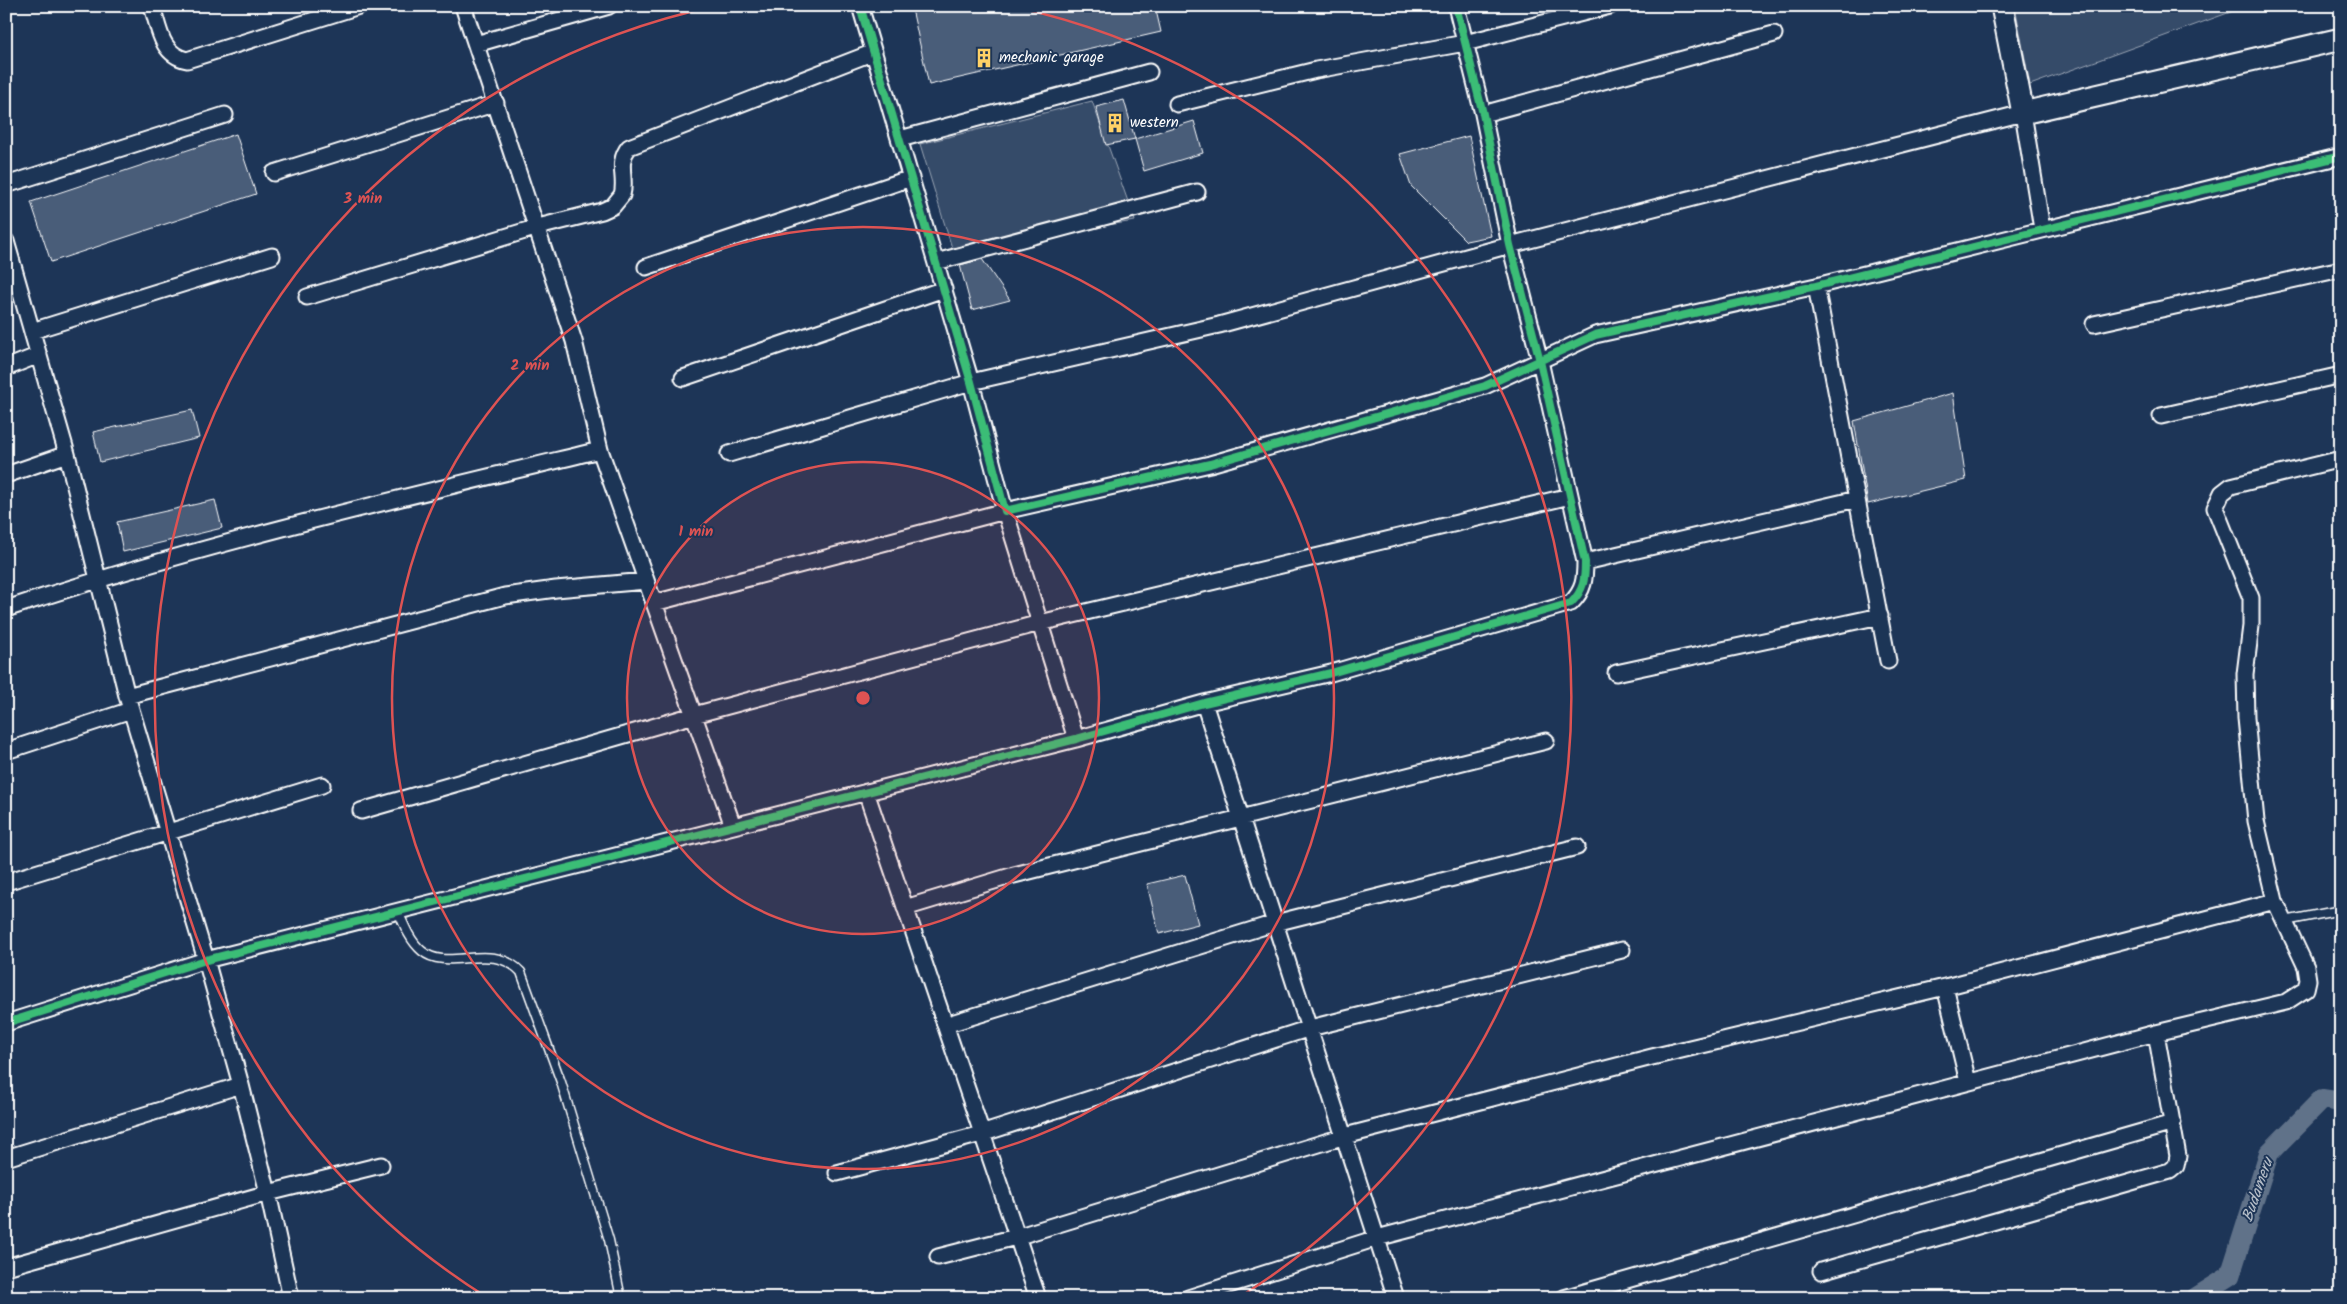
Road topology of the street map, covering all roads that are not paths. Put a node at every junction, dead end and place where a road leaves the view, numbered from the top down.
1 (152, 6) edge
2 (360, 6) edge
3 (463, 6) edge
4 (609, 6) edge
5 (860, 6) edge
6 (1456, 6) edge
7 (1610, 6) edge
8 (2002, 6) edge
9 (1774, 34) dead end
10 (2340, 41) edge
11 (1465, 43) junction
12 (476, 44) junction
13 (874, 52) junction
14 (1149, 72) dead end
15 (496, 103) junction
16 (1177, 104) dead end
17 (2023, 113) junction
18 (1483, 114) junction
19 (225, 115) dead end
20 (900, 139) junction
21 (2341, 156) edge
22 (274, 173) dead end
23 (911, 178) junction
24 (6, 185) edge
25 (1197, 192) dead end
26 (538, 227) junction
27 (2042, 229) junction
28 (6, 241) edge
29 (1510, 245) junction
30 (272, 256) dead end
31 (936, 262) junction
32 (646, 268) dead end
33 (2341, 270) edge
34 (12, 283) edge
35 (1816, 286) junction
36 (944, 290) junction
37 (307, 297) dead end
38 (2094, 324) dead end
39 (32, 331) junction
40 (39, 355) junction
41 (1540, 360) junction
42 (6, 368) edge
43 (2341, 375) edge
44 (683, 378) dead end
45 (971, 382) junction
46 (2161, 416) dead end
47 (600, 450) junction
48 (67, 454) junction
49 (729, 454) dead end
50 (2341, 459) edge
51 (6, 475) edge
52 (1570, 496) junction
53 (1857, 499) junction
54 (1005, 510) junction
55 (1585, 562) junction
56 (98, 578) junction
57 (646, 581) junction
58 (654, 603) junction
59 (6, 609) edge
60 (1880, 616) junction
61 (1040, 624) junction
62 (1888, 661) dead end
63 (1616, 673) dead end
64 (129, 703) junction
65 (1204, 703) junction
66 (694, 715) junction
67 (1076, 739) junction
68 (1546, 742) dead end
69 (6, 750) edge
70 (322, 785) dead end
71 (866, 792) junction
72 (361, 811) dead end
73 (1242, 818) junction
74 (733, 826) junction
75 (167, 832) junction
76 (1577, 847) dead end
77 (6, 882) edge
78 (2275, 901) junction
79 (905, 908) junction
80 (2341, 910) edge
81 (398, 912) junction
82 (2285, 921) junction
83 (1276, 923) junction
84 (1622, 950) dead end
85 (206, 960) junction
86 (1945, 986) junction
87 (6, 1023) edge
88 (945, 1025) junction
89 (1310, 1028) junction
90 (2156, 1033) junction
91 (1968, 1082) junction
92 (240, 1085) junction
93 (2173, 1123) junction
94 (981, 1134) junction
95 (1344, 1136) junction
96 (6, 1158) edge
97 (381, 1165) dead end
98 (837, 1172) dead end
99 (268, 1193) junction
100 (1016, 1237) junction
101 (1377, 1238) junction
102 (938, 1257) dead end
103 (6, 1267) edge
104 (1821, 1271) dead end
105 (291, 1298) edge
106 (621, 1298) edge
107 (1038, 1298) edge
108 (1188, 1298) edge
109 (1396, 1298) edge
110 (1564, 1298) edge

1 - 2 street
3 - 12 street
4 - 12 street
5 - 13 street
6 - 11 street
7 - 11 street
8 - 17 street
9 - 18 street
10 - 17 street
11 - 16 street
11 - 18 street
12 - 15 street
13 - 20 street
13 - 26 street
14 - 20 street
15 - 22 street
15 - 26 street
17 - 27 street
17 - 29 street
18 - 29 street
19 - 24 street
20 - 23 street
21 - 27 street
23 - 31 street
23 - 32 street
25 - 31 street
26 - 37 street
26 - 47 street
27 - 35 street
28 - 34 street
29 - 41 street
29 - 45 street
30 - 39 street
31 - 36 street
33 - 38 street
34 - 39 street
35 - 41 street
35 - 53 street
36 - 44 street
36 - 45 street
39 - 40 street
40 - 42 street
40 - 48 street
41 - 52 street
41 - 54 street
43 - 46 street
45 - 49 street
45 - 54 street
47 - 56 street
47 - 57 street
48 - 51 street
48 - 56 street
50 - 78 street
52 - 55 street
52 - 61 street
53 - 55 street
53 - 60 street
54 - 58 street
54 - 61 street
55 - 65 street
56 - 59 street
56 - 64 street
57 - 58 street
57 - 64 street
58 - 66 street
60 - 62 street
60 - 63 street
61 - 66 street
61 - 67 street
64 - 69 street
64 - 75 street
65 - 67 street
65 - 73 street
66 - 72 street
66 - 74 street
67 - 71 street
68 - 73 street
70 - 75 street
71 - 74 street
71 - 79 street
73 - 79 street
73 - 83 street
74 - 81 street
75 - 77 street
75 - 85 street
76 - 83 street
78 - 82 street
78 - 86 street
79 - 88 street
80 - 82 lane
81 - 85 street
81 - 106 lane
82 - 90 street
83 - 88 street
83 - 89 street
84 - 89 street
85 - 87 street
85 - 92 street
86 - 91 street
86 - 95 street
88 - 94 street
89 - 94 street
89 - 95 street
90 - 91 street
90 - 93 street
91 - 101 street
92 - 96 street
92 - 99 street
93 - 104 street
93 - 110 street
94 - 98 street
94 - 100 street
95 - 100 street
95 - 101 street
97 - 99 street
99 - 103 street
99 - 105 street
100 - 102 street
100 - 107 street
101 - 108 street
101 - 109 street

